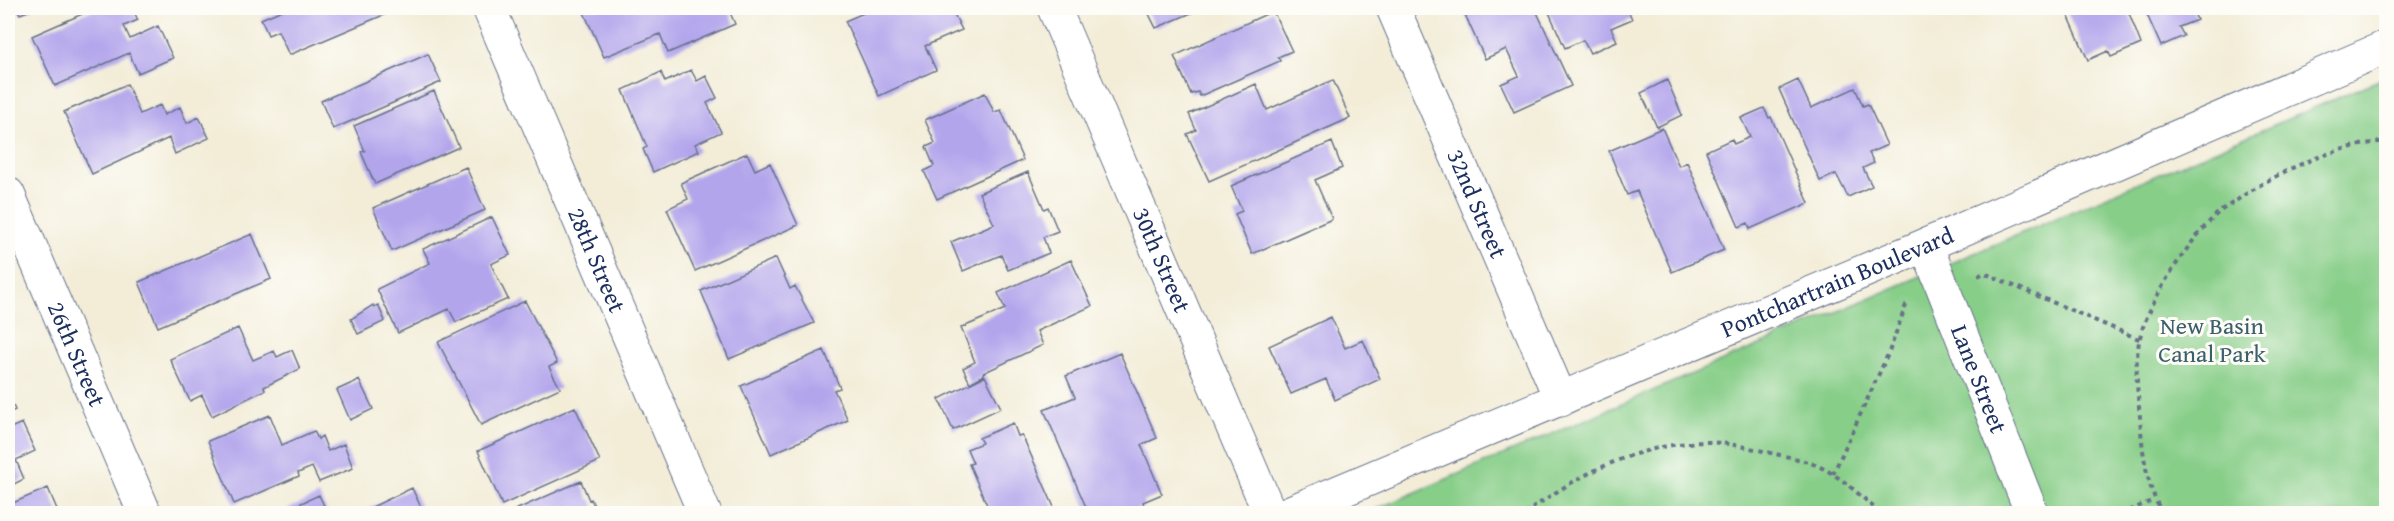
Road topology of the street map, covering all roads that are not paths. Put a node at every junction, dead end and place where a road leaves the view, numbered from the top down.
1 (489, 8) edge
2 (1054, 8) edge
3 (1393, 8) edge
4 (2386, 47) edge
5 (8, 194) edge
6 (1926, 245) junction
7 (1561, 400) junction
8 (145, 513) edge
9 (705, 513) edge
10 (1270, 513) edge
11 (1286, 513) edge
12 (2032, 513) edge

1 - 9 street, 28th Street
2 - 10 street, 30th Street
3 - 7 street, 32nd Street
4 - 6 street, Pontchartrain Boulevard
5 - 8 street, 26th Street
6 - 7 street, Pontchartrain Boulevard
6 - 12 street, Lane Street
7 - 11 street, Pontchartrain Boulevard

